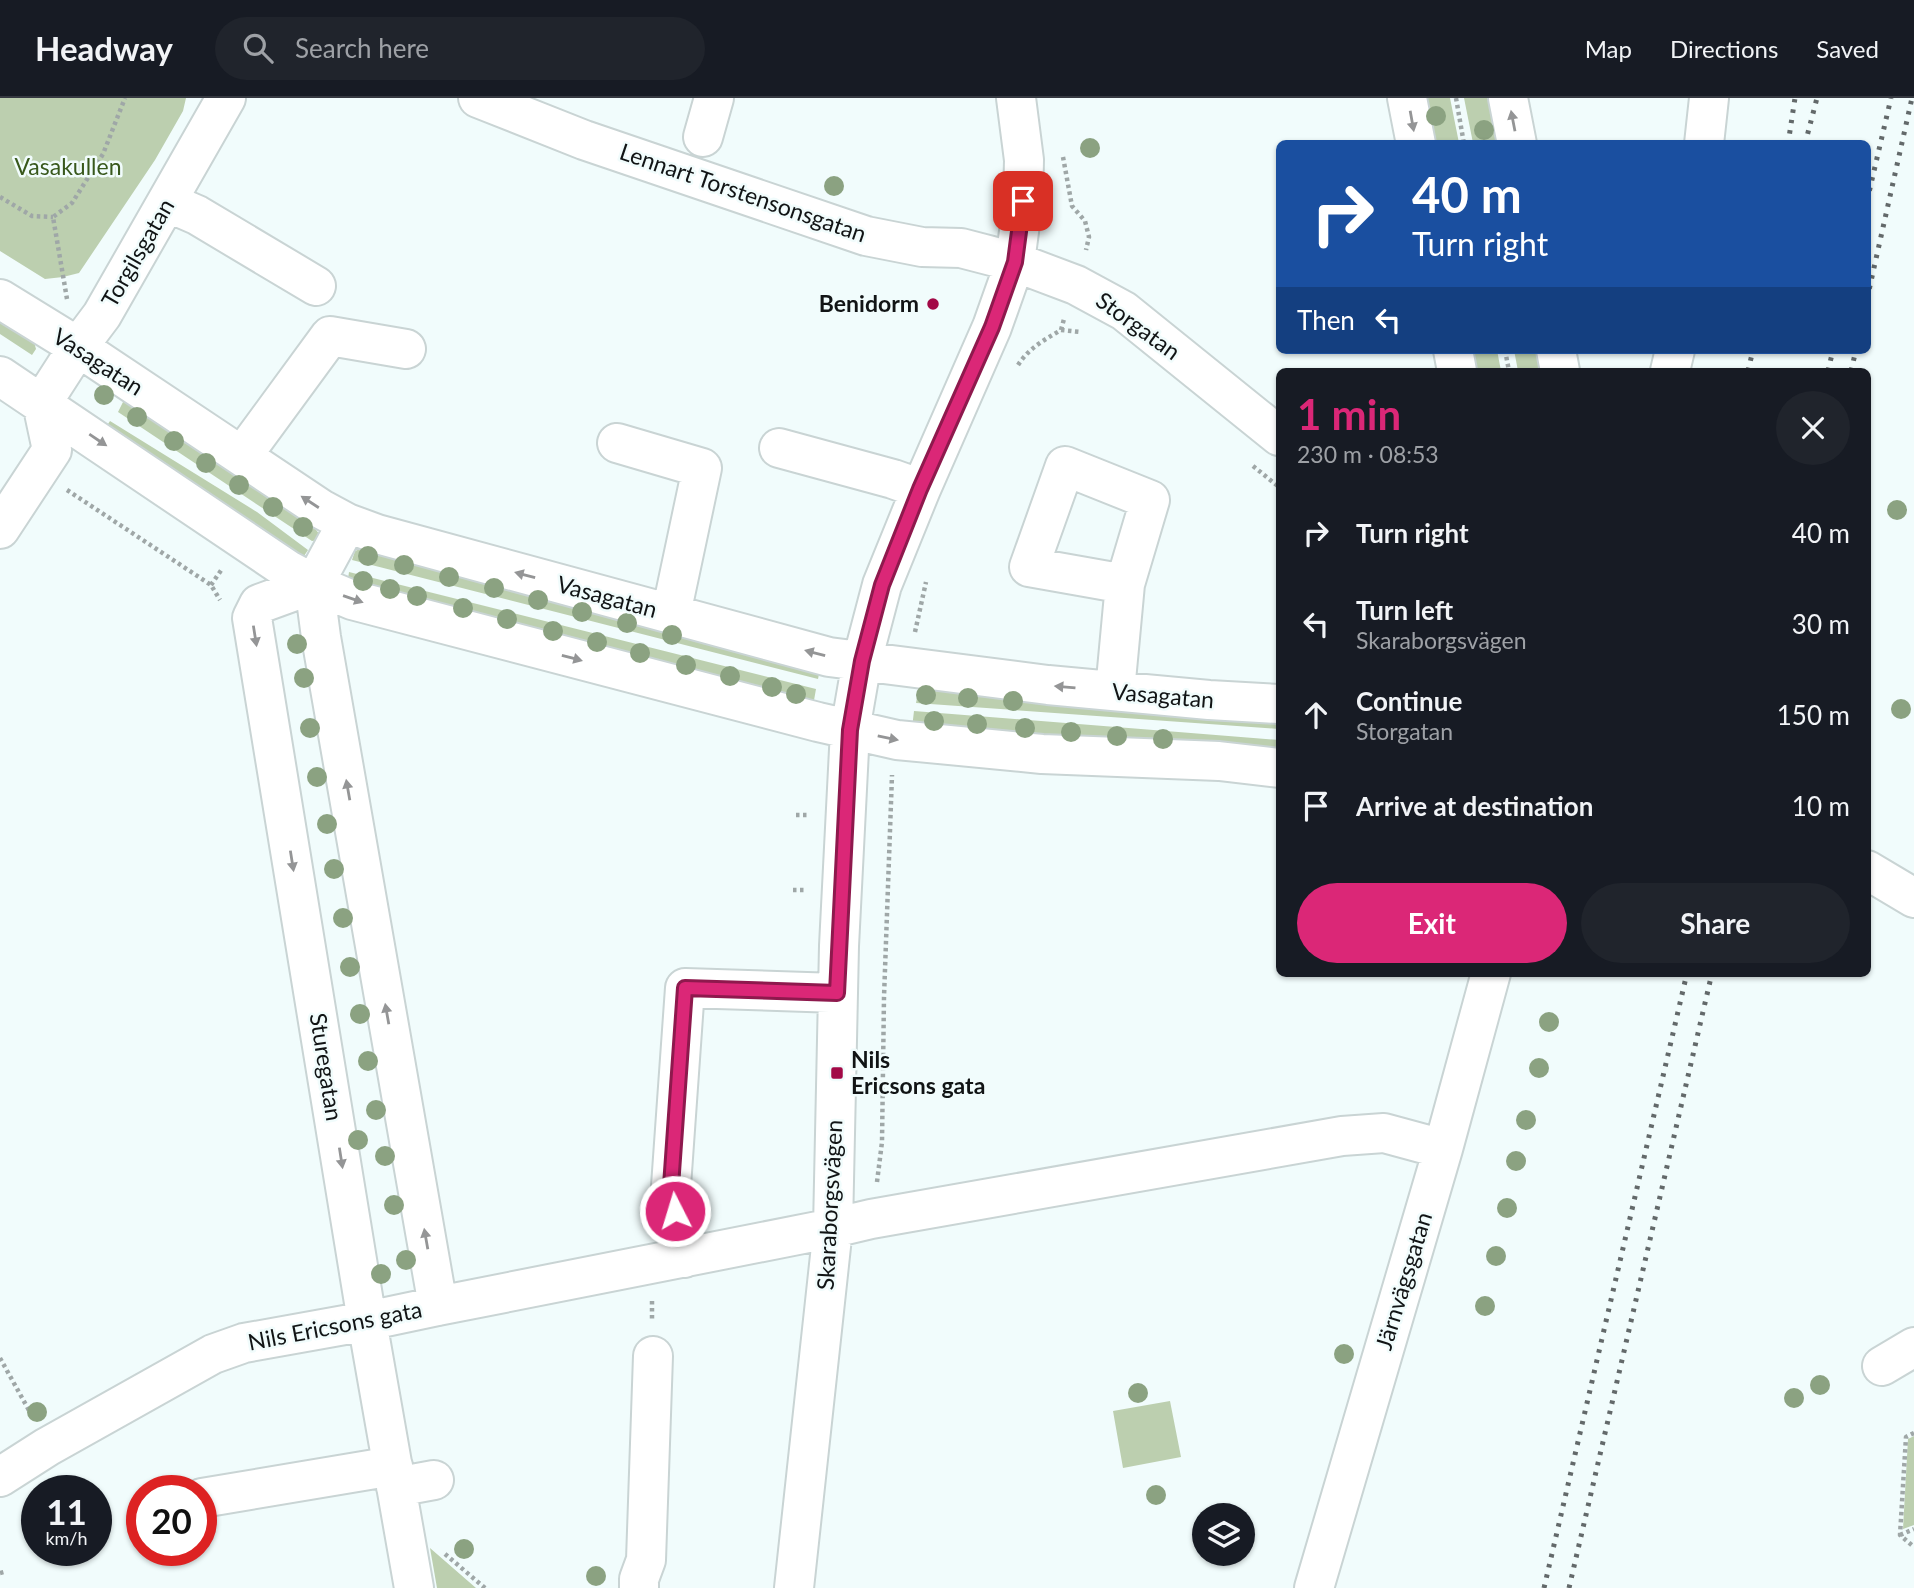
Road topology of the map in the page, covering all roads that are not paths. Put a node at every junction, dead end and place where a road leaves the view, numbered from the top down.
1 (226, 98) edge
2 (478, 98) edge
3 (714, 98) edge
4 (1016, 98) edge
5 (1408, 98) edge
6 (1508, 98) edge
7 (1709, 98) edge
8 (703, 137) dead end
9 (1415, 140) edge
10 (1516, 140) edge
11 (1704, 140) edge
12 (167, 202) junction
13 (1015, 262) junction
14 (316, 286) dead end
15 (0, 299) edge
16 (78, 348) junction
17 (407, 349) dead end
18 (0, 376) edge
19 (42, 403) junction
20 (0, 411) edge
21 (1276, 434) edge
22 (617, 443) dead end
23 (779, 449) dead end
24 (242, 456) junction
25 (920, 489) junction
26 (347, 523) junction
27 (0, 529) edge
28 (314, 584) junction
29 (1125, 584) dead end
30 (671, 614) junction
31 (862, 661) junction
32 (1115, 691) junction
33 (1276, 704) edge
34 (850, 730) junction
35 (1276, 768) edge
36 (1871, 872) edge
37 (1914, 898) edge
38 (1490, 977) edge
39 (837, 993) junction
40 (1443, 1149) junction
41 (833, 1228) junction
42 (684, 1258) junction
43 (438, 1306) junction
44 (367, 1321) junction
45 (1914, 1347) edge
46 (653, 1356) dead end
47 (1882, 1366) dead end
48 (395, 1476) junction
49 (0, 1477) edge
50 (434, 1480) dead end
51 (217, 1496) edge
52 (414, 1588) edge
53 (639, 1588) edge
54 (794, 1588) edge
55 (1314, 1588) edge

1 - 12 street, Torgilsgatan
2 - 13 street, Lennart Torstensonsgatan
3 - 8 street
4 - 13 street
5 -> 9 street
10 -> 6 street
7 - 11 street
12 - 14 street
12 - 16 street, Torgilsgatan
13 - 21 street, Storgatan
13 - 25 street, Skaraborgsvägen
15 - 16 street, Vasagatan
16 - 19 street, Torgilsgatan
16 - 24 street, Vasagatan
17 - 24 street
18 - 19 street
19 - 20 street
19 - 27 street
19 -> 28 street
22 - 30 street
23 - 25 street
26 -> 24 street, Vasagatan
25 - 31 street, Skaraborgsvägen
26 - 28 street
30 -> 26 street, Vasagatan
28 -> 34 street
43 -> 28 street
28 -> 44 street, Sturegatan
29 - 32 street
31 -> 30 street, Vasagatan
32 -> 31 street, Vasagatan
31 - 34 street, Skaraborgsvägen
32 - 33 street, Vasagatan
34 -> 35 street
34 - 39 street, Skaraborgsvägen
36 - 37 street
38 - 40 street, Järnvägsgatan
39 - 41 street, Skaraborgsvägen
39 - 42 street
40 - 41 street, Nils Ericsons gata
40 - 55 street, Järnvägsgatan
41 - 42 street, Nils Ericsons gata
41 - 54 street, Skaraborgsvägen
42 - 43 street, Nils Ericsons gata
43 - 44 street, Nils Ericsons gata
44 - 48 street, Sturegatan
44 - 49 street, Nils Ericsons gata
45 - 47 street
46 - 53 street
48 - 50 street
48 - 51 street
48 - 52 street, Sturegatan

